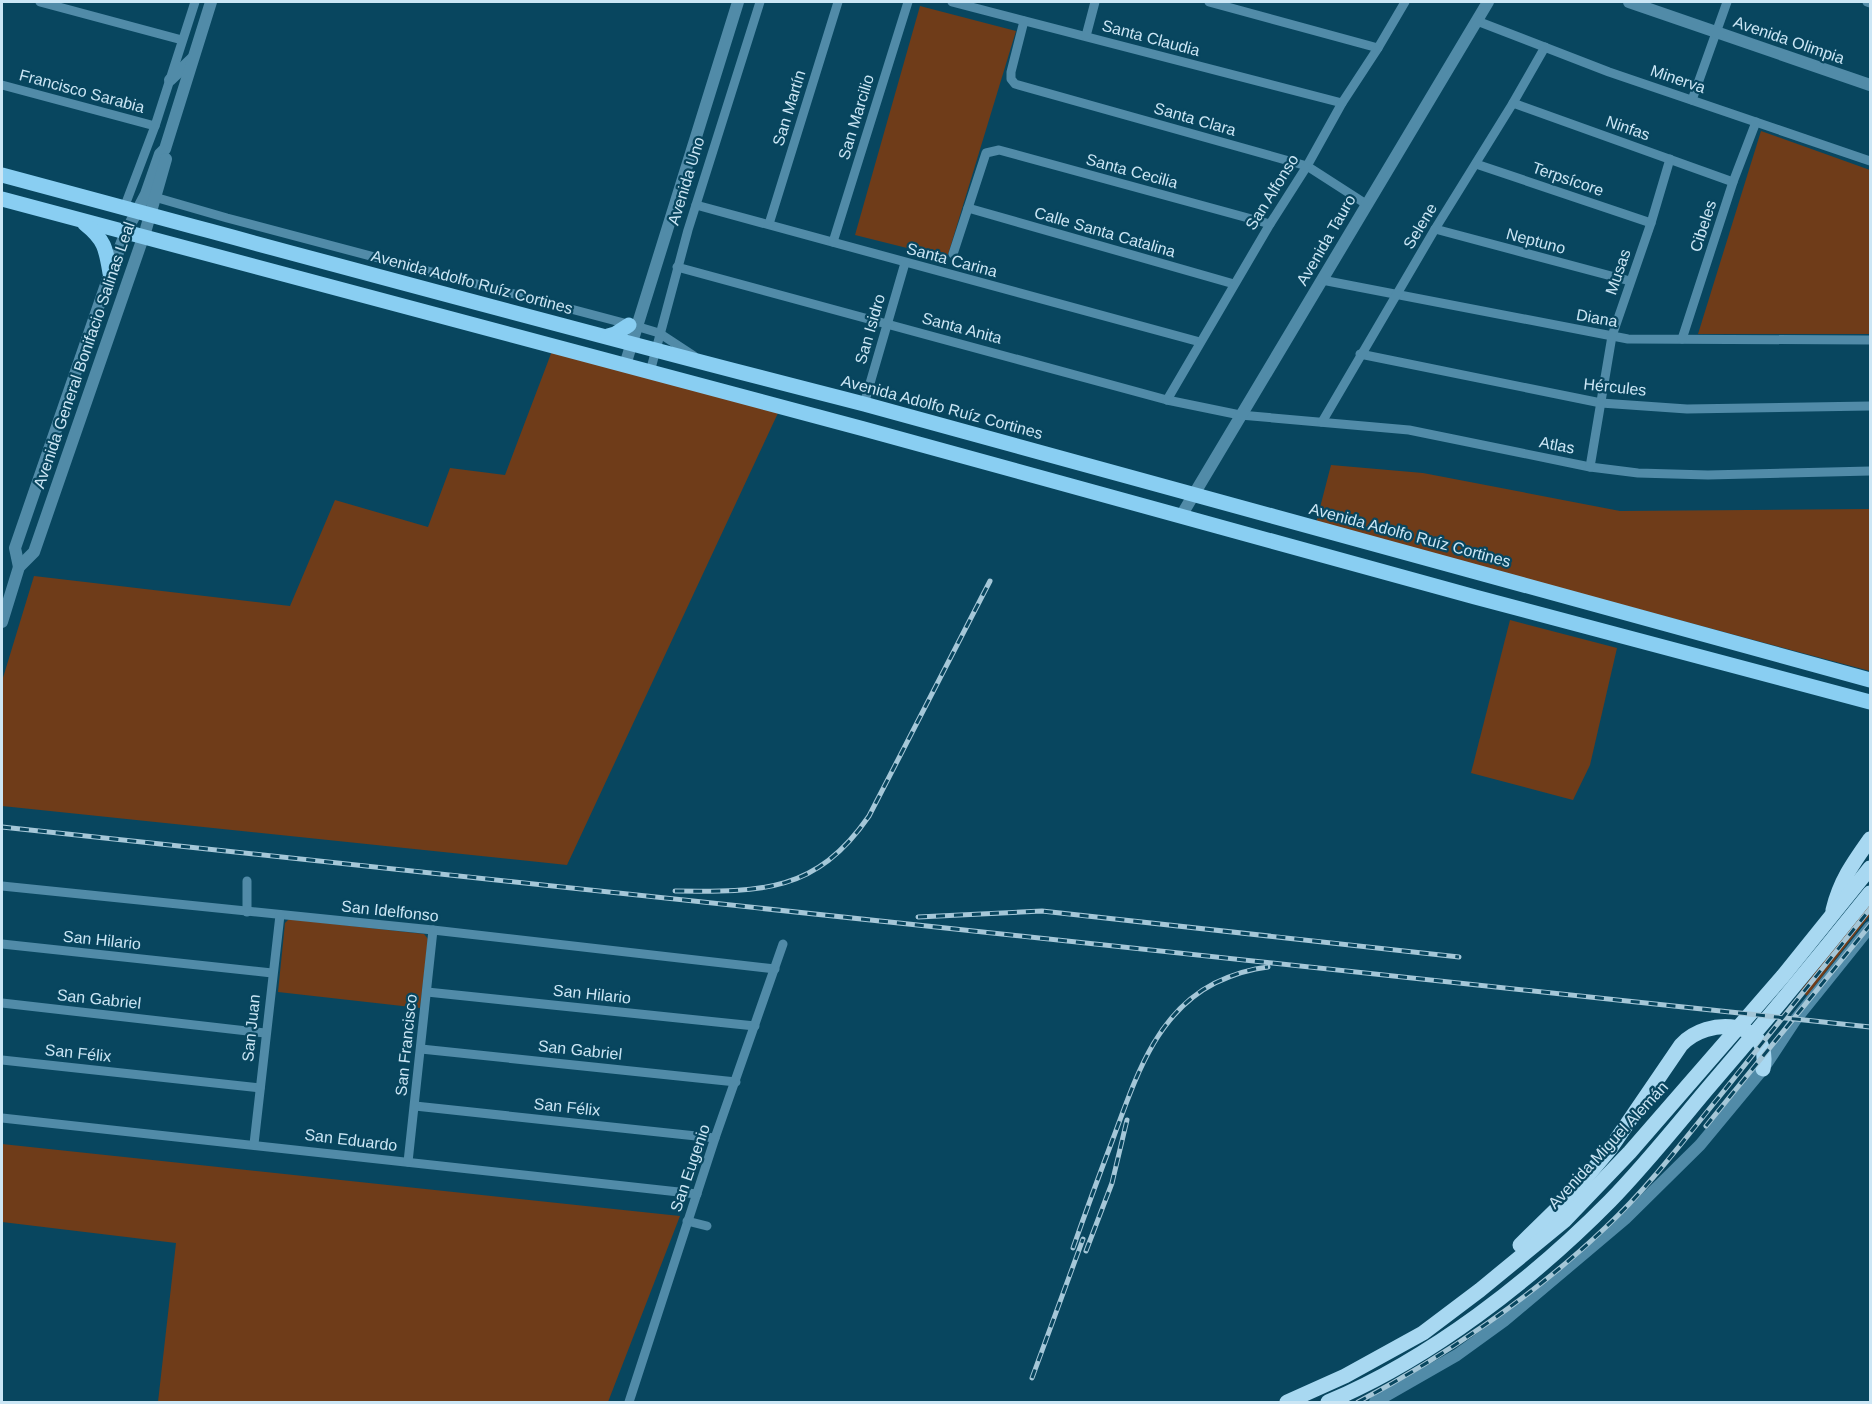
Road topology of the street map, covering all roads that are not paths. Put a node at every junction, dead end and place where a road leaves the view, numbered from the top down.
1 (40, 2) edge
2 (195, 2) edge
3 (211, 2) edge
4 (738, 2) edge
5 (760, 2) edge
6 (838, 2) edge
7 (908, 2) edge
8 (952, 2) edge
9 (1095, 2) edge
10 (1209, 2) edge
11 (1405, 2) edge
12 (1488, 2) edge
13 (1629, 2) edge
14 (1727, 2) edge
15 (1024, 21) junction
16 (1477, 21) junction
17 (1717, 33) junction
18 (1086, 36) junction
19 (182, 40) junction
20 (1545, 47) junction
21 (1378, 48) junction
22 (193, 59) junction
23 (170, 80) junction
24 (2, 85) edge
25 (1870, 85) edge
26 (1692, 100) junction
27 (1342, 103) junction
28 (1513, 104) junction
29 (1756, 122) junction
30 (155, 126) junction
31 (1670, 159) junction
32 (1870, 161) edge
33 (1476, 164) junction
34 (1307, 166) junction
35 (2, 175) edge
36 (1733, 182) junction
37 (151, 195) junction
38 (2, 200) edge
39 (1366, 204) junction
40 (696, 205) junction
41 (968, 208) junction
42 (137, 211) junction
43 (80, 221) junction
44 (1651, 223) junction
45 (669, 224) junction
46 (769, 224) junction
47 (1270, 224) junction
48 (225, 226) junction
49 (1435, 229) junction
50 (688, 230) junction
51 (126, 232) junction
52 (143, 237) junction
53 (833, 242) junction
54 (953, 254) dead end
55 (905, 263) junction
56 (677, 267) junction
57 (110, 273) junction
58 (1322, 280) junction
59 (1630, 281) junction
60 (1234, 284) junction
61 (1398, 295) junction
62 (888, 323) junction
63 (634, 326) junction
64 (659, 333) junction
65 (608, 336) junction
66 (1612, 336) junction
67 (1682, 339) junction
68 (1870, 340) edge
69 (1200, 342) junction
70 (633, 343) junction
71 (655, 349) junction
72 (1360, 354) junction
73 (706, 364) junction
74 (626, 365) junction
75 (650, 372) junction
76 (1167, 400) junction
77 (1601, 403) junction
78 (864, 404) junction
79 (1870, 406) edge
80 (1240, 415) junction
81 (1322, 422) junction
82 (1590, 467) junction
83 (1870, 471) edge
84 (1193, 496) junction
85 (1181, 516) junction
86 (19, 567) junction
87 (2, 622) edge
88 (1870, 680) edge
89 (1870, 702) edge
90 (1870, 839) edge
91 (1870, 868) edge
92 (247, 881) dead end
93 (2, 885) edge
94 (1870, 893) edge
95 (246, 912) junction
96 (280, 915) junction
97 (1832, 915) junction
98 (1870, 927) edge
99 (433, 930) junction
100 (2, 944) edge
101 (783, 944) dead end
102 (775, 969) junction
103 (272, 973) junction
104 (427, 992) junction
105 (2, 1003) edge
106 (755, 1026) junction
107 (266, 1033) junction
108 (1742, 1036) junction
109 (421, 1049) junction
110 (2, 1060) edge
111 (1763, 1069) junction
112 (736, 1082) junction
113 (260, 1088) junction
114 (415, 1106) junction
115 (2, 1118) edge
116 (715, 1138) junction
117 (254, 1144) junction
118 (408, 1162) junction
119 (697, 1194) junction
120 (687, 1221) junction
121 (706, 1226) dead end
122 (1480, 1290) junction
123 (629, 1402) edge
124 (1287, 1402) edge
125 (1328, 1402) edge
126 (1375, 1402) edge

1 - 19 street
2 - 19 street
3 - 22 street, Avenida General Bonifacio Salinas Leal
4 - 45 street, Avenida Uno
5 - 40 street, Avenida Uno
6 - 46 street, San Martín
7 - 53 street, San Marcilio
8 - 15 street, Santa Claudia
9 - 18 street
10 - 21 street
11 - 21 street, San Alfonso
12 - 16 street, Avenida Tauro
13 - 17 street, Avenida Olimpia
14 - 17 street
15 - 18 street, Santa Claudia
15 - 34 street, Santa Clara
16 - 20 street, Minerva
16 - 39 street, Avenida Tauro
17 - 25 street, Avenida Olimpia
17 - 26 street
18 - 27 street, Santa Claudia
19 - 23 street
20 - 26 street, Minerva
20 - 28 street, Selene
21 - 27 street, San Alfonso
22 - 23 street
22 - 37 street, Avenida General Bonifacio Salinas Leal
23 - 30 street
24 - 30 street, Francisco Sarabia
26 - 29 street, Minerva
27 - 34 street, San Alfonso
28 - 31 street, Ninfas
28 - 33 street, Selene
29 - 32 street, Minerva
29 - 36 street, Cibeles
30 - 42 street
31 - 36 street, Ninfas
31 - 44 street, Musas
33 - 44 street, Terpsícore
33 - 49 street, Selene
34 - 39 street, Santa Clara
34 - 47 street, San Alfonso
35 - 42 main road, Avenida Adolfo Ruíz Cortines
36 - 67 street, Cibeles
37 - 42 street, Avenida General Bonifacio Salinas Leal
37 - 48 street
38 - 43 main road
39 - 58 street, Avenida Tauro
40 - 46 street, Santa Carina
40 - 50 street, Avenida Uno
41 - 47 street, Santa Cecilia
41 - 54 street
41 - 60 street, Calle Santa Catalina
42 - 48 main road, Avenida Adolfo Ruíz Cortines
42 - 51 street, Avenida General Bonifacio Salinas Leal
42 - 52 street, Avenida General Bonifacio Salinas Leal
43 - 51 main road
43 - 57 main road
44 - 59 street, Musas
45 - 50 street
45 - 63 street, Avenida Uno
46 - 53 street, Santa Carina
47 - 60 street, San Alfonso
48 - 63 street
48 - 65 main road, Avenida Adolfo Ruíz Cortines
49 - 59 street, Neptuno
49 - 61 street, Selene
50 - 56 street, Avenida Uno
51 - 52 main road
51 - 57 street, Avenida General Bonifacio Salinas Leal
52 - 74 main road
52 - 86 street, Avenida General Bonifacio Salinas Leal
53 - 55 street, Santa Carina
55 - 62 street, San Isidro
55 - 69 street, Santa Carina
56 - 62 street, Santa Anita
56 - 64 street, Avenida Uno
57 - 86 street, Avenida General Bonifacio Salinas Leal
58 - 61 street, Diana
58 - 80 street, Avenida Tauro
59 - 66 street, Musas
60 - 69 street, San Alfonso
61 - 66 street, Diana
61 - 72 street, Selene
62 - 76 street, Santa Anita
62 - 78 street, San Isidro
63 - 64 street
63 - 65 main road
63 - 70 street, Avenida Uno
64 - 71 street, Avenida Uno
64 - 73 street
65 - 70 main road, Avenida Adolfo Ruíz Cortines
66 - 67 street, Diana
66 - 77 street, Musas
67 - 68 street, Diana
69 - 76 street, San Alfonso
70 - 71 main road, Avenida Adolfo Ruíz Cortines
70 - 74 street, Avenida Uno
71 - 73 main road, Avenida Adolfo Ruíz Cortines
71 - 75 street, Avenida Uno
72 - 77 street, Hércules
72 - 81 street, Selene
73 - 78 main road, Avenida Adolfo Ruíz Cortines
74 - 75 main road
75 - 85 main road
76 - 80 street, Santa Anita
77 - 79 street, Hércules
77 - 82 street, Musas
78 - 84 main road, Avenida Adolfo Ruíz Cortines
80 - 81 street, Atlas
80 - 84 street, Avenida Tauro
81 - 82 street, Atlas
82 - 83 street, Atlas
84 - 85 street, Avenida Tauro
84 - 88 main road, Avenida Adolfo Ruíz Cortines
85 - 89 main road
86 - 87 street, Avenida General Bonifacio Salinas Leal
90 - 97 highway
91 - 97 highway, Avenida Miguel Alemán
92 - 95 street
93 - 95 street, San Idelfonso
94 - 108 highway, Avenida Miguel Alemán
95 - 96 street, San Idelfonso
96 - 99 street, San Idelfonso
96 - 103 street, San Juan
97 - 108 highway, Avenida Miguel Alemán
98 - 111 street
99 - 102 street, San Idelfonso
99 - 104 street, San Francisco
100 - 103 street, San Hilario
101 - 102 street, San Eugenio
102 - 106 street, San Eugenio
103 - 107 street, San Juan
104 - 106 street, San Hilario
104 - 109 street, San Francisco
105 - 107 street, San Gabriel
106 - 112 street, San Eugenio
107 - 113 street, San Juan
108 - 122 highway, Avenida Miguel Alemán
108 - 125 highway, Avenida Miguel Alemán
109 - 112 street, San Gabriel
109 - 114 street, San Francisco
110 - 113 street, San Félix
111 - 122 highway
111 - 126 street
112 - 116 street, San Eugenio
113 - 117 street, San Juan
114 - 116 street, San Félix
114 - 118 street, San Francisco
115 - 117 street, San Eduardo
116 - 119 street, San Eugenio
117 - 118 street, San Eduardo
118 - 119 street, San Eduardo
119 - 120 street, San Eugenio
120 - 121 street
120 - 123 street, San Eugenio
122 - 124 highway, Avenida Miguel Alemán

